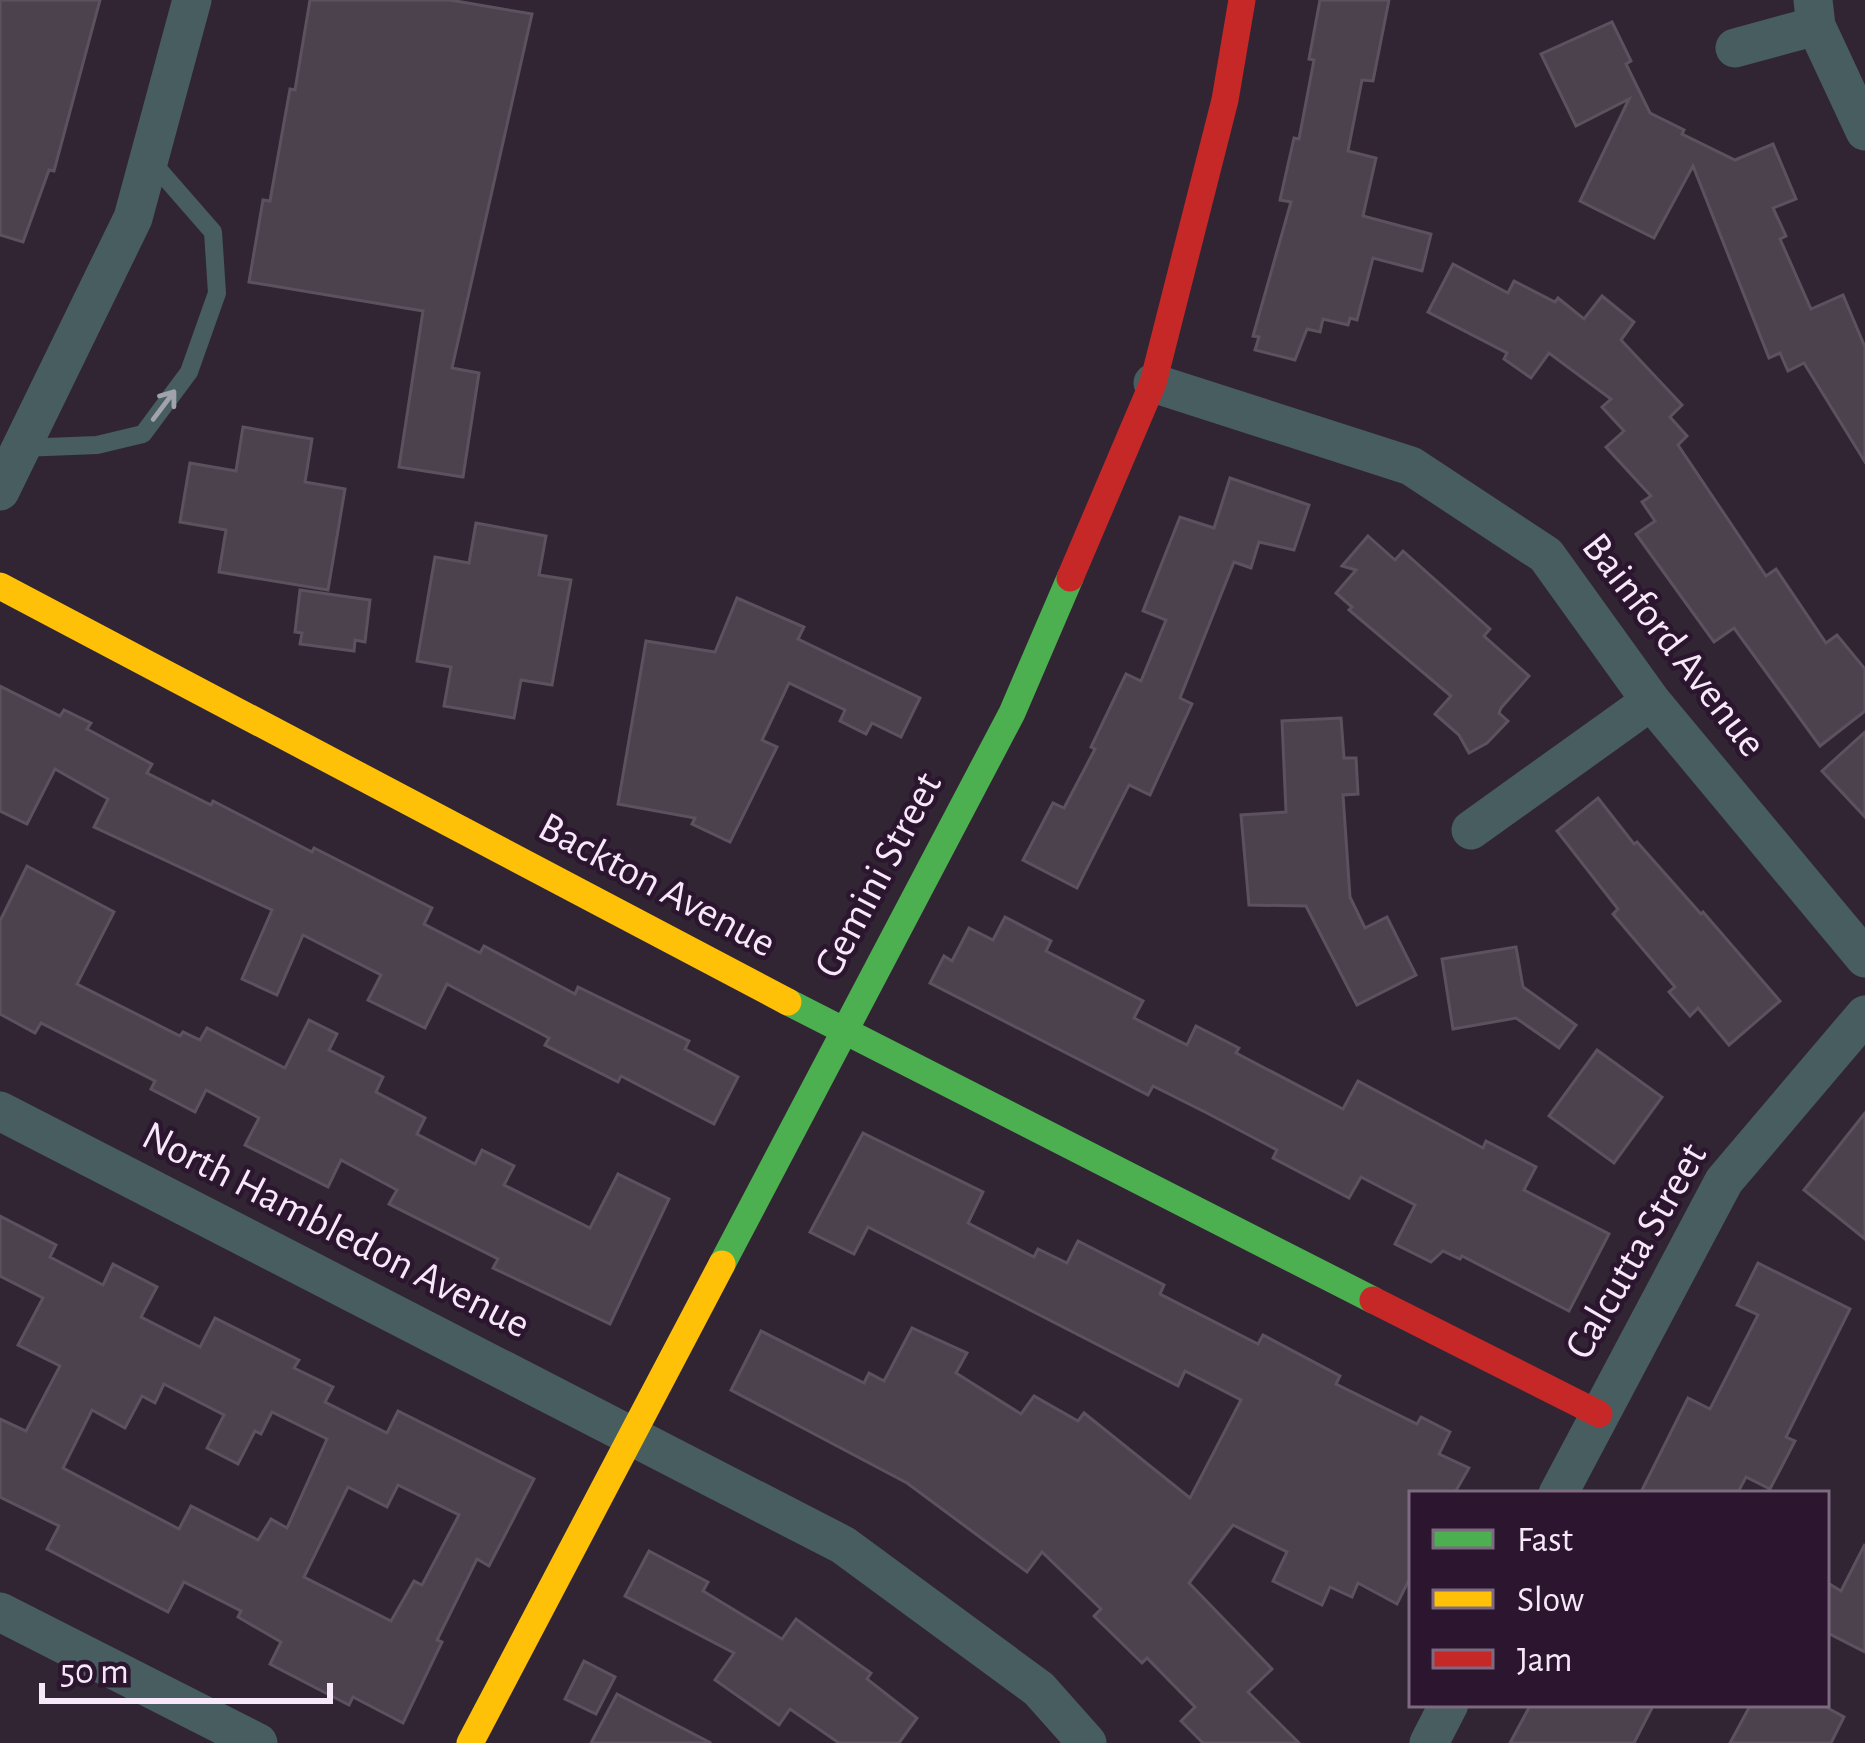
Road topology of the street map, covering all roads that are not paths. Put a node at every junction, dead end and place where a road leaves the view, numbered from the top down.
1 (192, 0) edge
2 (1242, 0) edge
3 (1815, 13) edge
4 (1735, 48) dead end
5 (1865, 131) edge
6 (149, 158) junction
7 (1154, 382) junction
8 (21, 448) junction
9 (0, 491) edge
10 (0, 586) edge
11 (1651, 701) junction
12 (1471, 830) dead end
13 (1865, 958) edge
14 (1865, 1015) edge
15 (843, 1031) junction
16 (0, 1111) edge
17 (1599, 1414) junction
18 (629, 1435) junction
19 (1560, 1491) edge
20 (0, 1612) edge
21 (1447, 1707) edge
22 (258, 1743) edge
23 (470, 1743) edge
24 (1087, 1743) edge
25 (1429, 1743) edge

1 - 6 street
2 - 7 street, Gemini Street
3 - 4 street
3 - 5 street
6 - 8 street
8 -> 6 lane
7 - 11 street, Bainford Avenue
7 - 15 street, Gemini Street
8 - 9 street
10 - 15 street, Backton Avenue
11 - 12 street
11 - 13 street, Bainford Avenue
14 - 17 street, Calcutta Street
15 - 17 street, Backton Avenue
15 - 18 street, Gemini Street
16 - 18 street, North Hambledon Avenue
17 - 19 street, Calcutta Street
18 - 23 street, Gemini Street
18 - 24 street, North Hambledon Avenue
20 - 22 street
21 - 25 street

